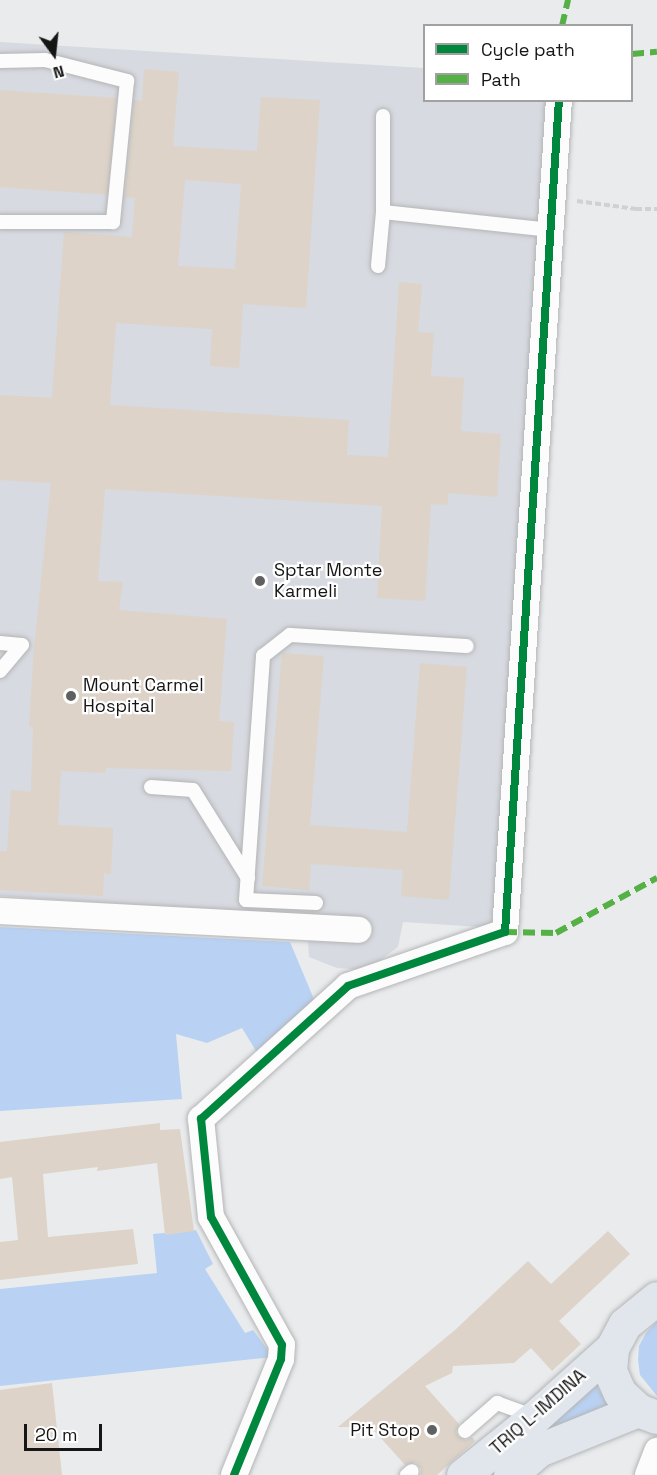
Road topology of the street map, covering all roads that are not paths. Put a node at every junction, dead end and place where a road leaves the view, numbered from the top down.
1 (0, 61) edge
2 (559, 102) edge
3 (383, 116) dead end
4 (383, 212) junction
5 (0, 222) edge
6 (551, 230) junction
7 (378, 266) dead end
8 (0, 643) edge
9 (467, 646) dead end
10 (0, 671) edge
11 (151, 787) dead end
12 (248, 878) junction
13 (316, 903) dead end
14 (0, 911) edge
15 (358, 930) dead end
16 (657, 1298) edge
17 (612, 1348) junction
18 (648, 1414) edge
19 (535, 1417) junction
20 (465, 1431) dead end
21 (657, 1451) edge
22 (234, 1475) edge
23 (463, 1475) edge
24 (510, 1475) edge
25 (648, 1475) edge

1 - 5 lane
2 - 6 street
3 - 4 lane
4 - 6 lane
4 - 7 lane
6 - 22 street
8 - 10 lane
9 - 12 lane
11 - 12 lane
12 - 13 lane
14 - 15 street
16 - 17 highway, TRIQ L-IMDINA
17 - 18 highway, TRIQ L-IMDINA
17 - 19 highway, TRIQ L-IMDINA
18 - 24 highway, TRIQ L-IMDINA
19 - 20 lane
19 - 23 highway, TRIQ L-IMDINA
21 - 25 street

